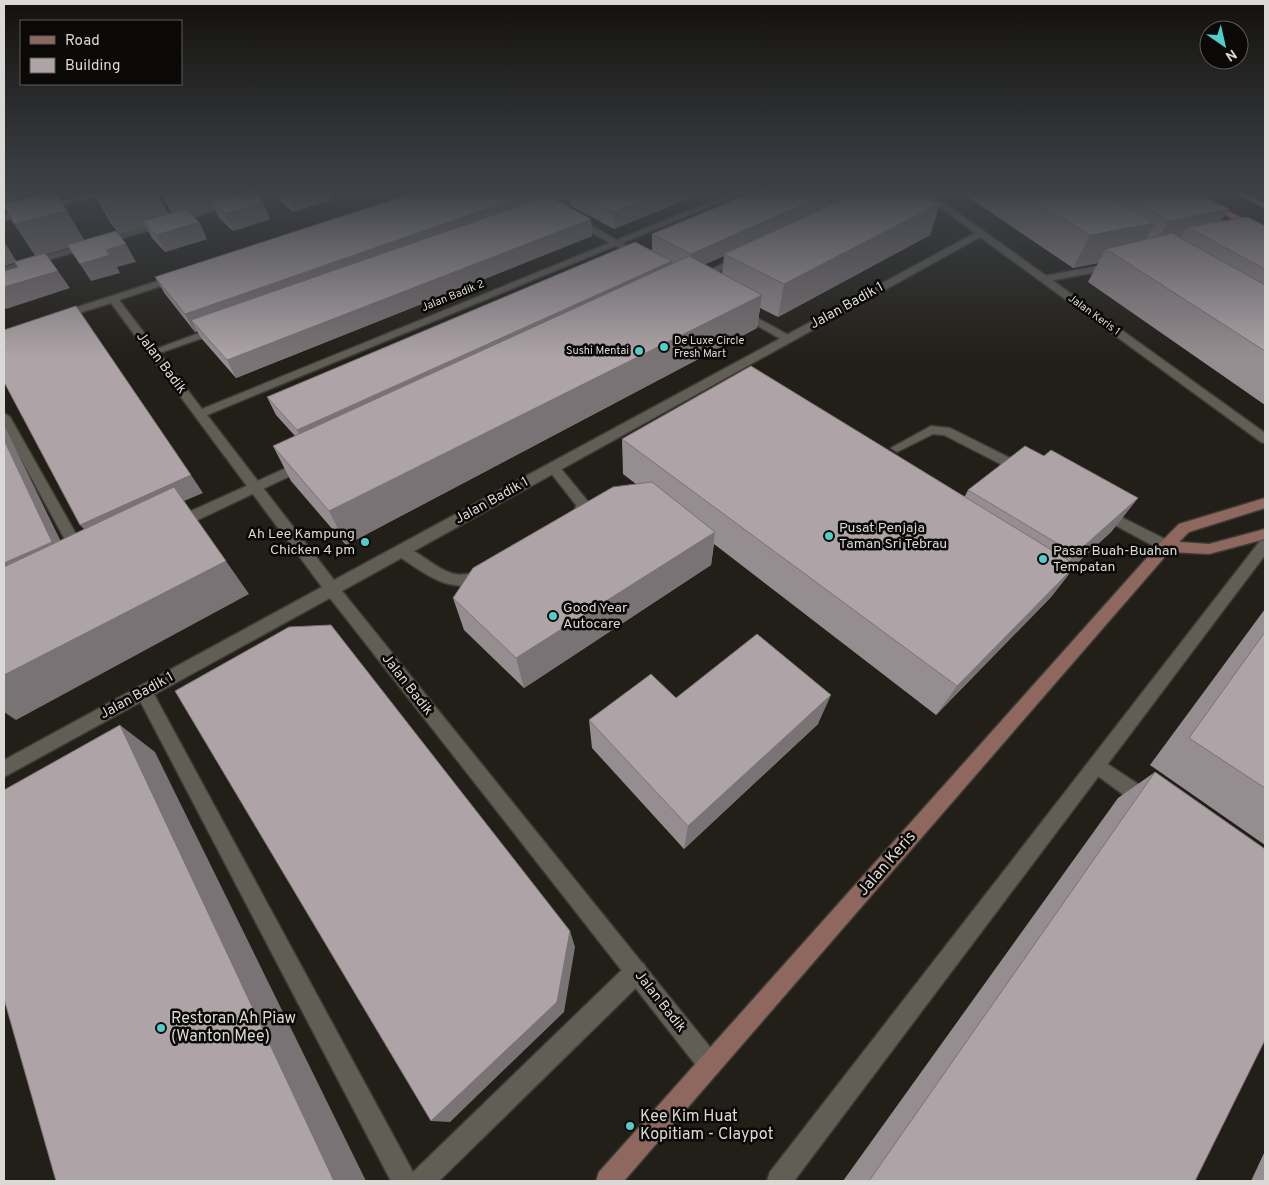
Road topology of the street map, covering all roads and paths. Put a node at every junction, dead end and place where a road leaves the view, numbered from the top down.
1 (87, 246) edge
2 (609, 246) edge
3 (623, 246) edge
4 (957, 246) edge
5 (1000, 246) edge
6 (750, 254) edge
7 (648, 260) edge
8 (1129, 263) edge
9 (4, 270) edge
10 (189, 274) edge
11 (1044, 278) junction
12 (696, 287) edge
13 (113, 299) junction
14 (730, 306) edge
15 (49, 319) edge
16 (228, 325) edge
17 (788, 339) junction
18 (153, 352) junction
19 (200, 414) junction
20 (4, 417) edge
21 (1265, 439) edge
22 (898, 448) dead end
23 (318, 457) edge
24 (553, 468) junction
25 (1033, 476) edge
26 (255, 487) junction
27 (1265, 503) edge
28 (1095, 508) edge
29 (566, 526) edge
30 (166, 529) edge
31 (1265, 534) edge
32 (1265, 545) edge
33 (1166, 546) junction
34 (402, 551) junction
35 (86, 566) edge
36 (489, 573) edge
37 (332, 589) junction
38 (144, 692) junction
39 (1097, 764) junction
40 (4, 769) edge
41 (1161, 810) edge
42 (636, 972) junction
43 (710, 1065) junction
44 (404, 1181) edge
45 (421, 1181) edge
46 (608, 1181) edge
47 (779, 1181) edge

1 - 9 street
2 - 19 street, Jalan Badik 2
3 - 7 street
4 - 17 street, Jalan Badik 1
5 - 11 street, Jalan Keris 1
6 - 12 street
8 - 11 street
10 - 13 street
11 - 21 street, Jalan Keris 1
13 - 15 street
13 - 18 street, Jalan Badik
14 - 17 street
16 - 18 street
17 - 24 street, Jalan Badik 1
18 - 19 street, Jalan Badik
19 - 26 street, Jalan Badik
20 - 35 street
22 - 25 street
23 - 26 street
24 - 29 street
24 - 34 street, Jalan Badik 1
26 - 30 street
26 - 37 street, Jalan Badik
27 - 33 street, Jalan Keris
28 - 33 street
31 - 33 street
32 - 39 street
33 - 43 street, Jalan Keris
34 - 36 street
34 - 37 street, Jalan Badik 1
37 - 38 street, Jalan Badik 1
37 - 42 street, Jalan Badik
38 - 40 street, Jalan Badik 1
38 - 44 street
39 - 41 street
39 - 47 street
42 - 43 street, Jalan Badik
42 - 45 street
43 - 46 street, Jalan Keris

